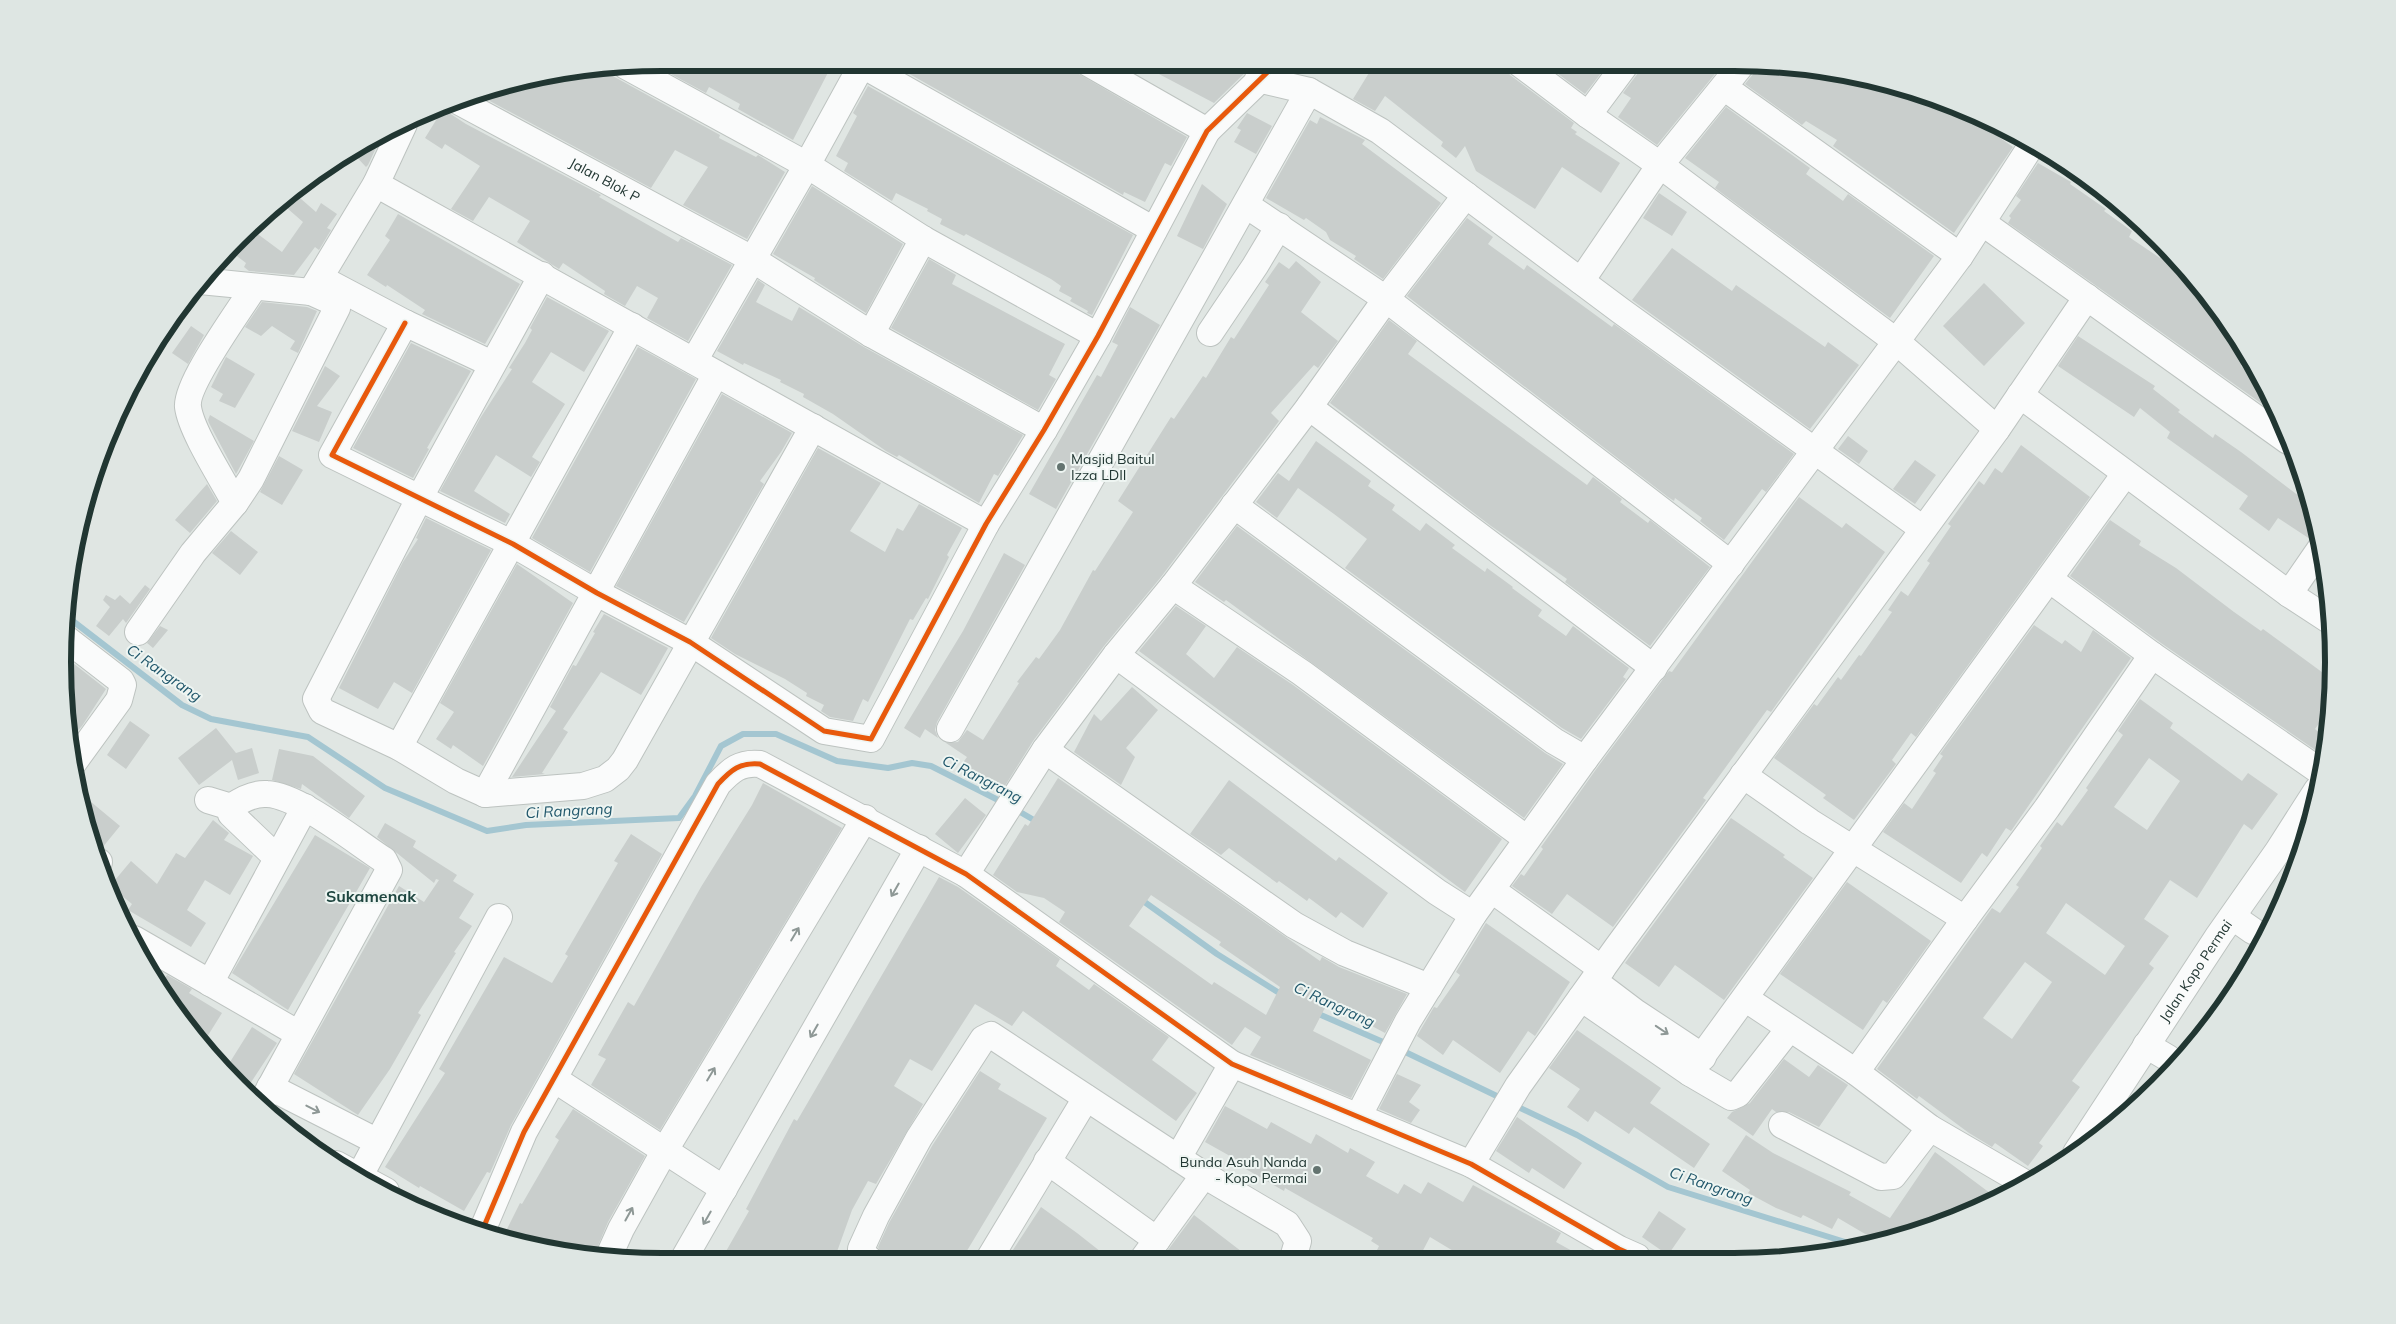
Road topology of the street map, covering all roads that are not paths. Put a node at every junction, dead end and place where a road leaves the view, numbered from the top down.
1 (858, 71) edge
2 (876, 71) edge
3 (1102, 71) edge
4 (1267, 71) edge
5 (1528, 71) edge
6 (1621, 71) edge
7 (1737, 71) edge
8 (637, 72) edge
9 (1725, 88) junction
10 (1309, 91) junction
11 (466, 105) edge
12 (1588, 115) junction
13 (1207, 131) junction
14 (400, 133) edge
15 (2029, 150) edge
16 (807, 165) junction
17 (1660, 165) junction
18 (376, 184) junction
19 (1466, 195) junction
20 (1246, 205) junction
21 (1983, 222) junction
22 (1279, 226) junction
23 (1154, 230) junction
24 (923, 239) junction
25 (1960, 256) junction
26 (752, 259) junction
27 (542, 275) junction
28 (1582, 281) junction
29 (209, 282) edge
30 (315, 285) junction
31 (254, 288) junction
32 (2087, 297) junction
33 (1386, 299) junction
34 (405, 323) junction
35 (632, 326) junction
36 (1210, 333) dead end
37 (871, 334) junction
38 (1098, 336) junction
39 (1897, 342) junction
40 (694, 362) junction
41 (492, 364) junction
42 (716, 374) junction
43 (2020, 395) junction
44 (1309, 407) junction
45 (2271, 416) edge
46 (813, 427) junction
47 (1997, 429) junction
48 (1044, 430) junction
49 (1815, 452) junction
50 (2125, 474) junction
51 (420, 497) junction
52 (235, 503) junction
53 (1234, 505) junction
54 (986, 524) junction
55 (1923, 529) junction
56 (513, 544) junction
57 (2315, 557) edge
58 (1731, 564) junction
59 (2049, 579) junction
60 (1172, 586) junction
61 (598, 593) junction
62 (2289, 594) junction
63 (2322, 616) edge
64 (138, 632) dead end
65 (690, 642) junction
66 (72, 643) edge
67 (1116, 655) junction
68 (2152, 655) junction
69 (1654, 668) junction
70 (950, 729) dead end
71 (399, 747) junction
72 (1045, 750) junction
73 (79, 755) edge
74 (1585, 759) junction
75 (2315, 768) edge
76 (1743, 775) junction
77 (485, 794) junction
78 (2307, 806) edge
79 (305, 807) junction
80 (865, 818) junction
81 (1527, 839) junction
82 (919, 848) junction
83 (1854, 850) junction
84 (277, 858) junction
85 (966, 874) junction
86 (1492, 890) junction
87 (1473, 915) junction
88 (499, 917) dead end
89 (1965, 919) junction
90 (143, 945) edge
91 (1593, 983) junction
92 (210, 984) junction
93 (1429, 987) junction
94 (1746, 999) junction
95 (1789, 1029) junction
96 (299, 1034) junction
97 (2146, 1045) junction
98 (2168, 1058) dead end
99 (1232, 1064) junction
100 (1696, 1065) junction
101 (1856, 1072) junction
102 (554, 1079) junction
103 (265, 1095) edge
104 (1086, 1098) junction
105 (1358, 1117) junction
106 (1782, 1125) dead end
107 (1930, 1128) junction
108 (2089, 1135) edge
109 (378, 1142) junction
110 (665, 1150) junction
111 (1178, 1158) junction
112 (1047, 1161) junction
113 (1470, 1164) junction
114 (363, 1171) edge
115 (1204, 1175) junction
116 (2018, 1180) edge
117 (724, 1189) junction
118 (485, 1225) edge
119 (1150, 1249) edge
120 (612, 1250) edge
121 (687, 1253) edge
122 (862, 1253) edge
123 (993, 1253) edge
124 (1294, 1253) edge
125 (1622, 1253) edge

1 - 16 street
2 - 23 street
3 - 13 street
4 - 10 street
4 - 13 street
5 - 12 street
6 - 12 street
7 - 9 street
8 - 16 street
9 - 17 street
9 - 25 street
10 - 19 street
10 - 20 street
11 - 26 street, Jalan Blok P
12 - 17 street
13 - 23 street
14 - 18 street
15 - 21 street
16 - 24 street
16 - 26 street
17 - 28 street
17 - 39 street
18 - 27 street
18 - 30 street
19 - 28 street
19 - 33 street
20 - 22 street
20 - 70 street
21 - 25 street
21 - 32 street
22 - 33 street
22 - 36 street
23 - 38 street
24 - 37 street
24 - 38 street
25 - 39 street
26 - 37 street, Jalan Blok P
26 - 40 street
27 - 35 street
27 - 41 street
28 - 49 street
29 - 31 street
30 - 31 street
30 - 34 street
30 - 52 street
31 - 52 street
32 - 43 street
32 - 45 street
33 - 44 street
33 - 58 street
34 - 41 street
34 - 51 street
35 - 40 street
35 - 56 street
37 - 48 street, Jalan Blok P
38 - 48 street
39 - 47 street
39 - 49 street
40 - 42 street
41 - 51 street
42 - 46 street
42 - 61 street
43 - 47 street
43 - 50 street
44 - 53 street
44 - 69 street
46 - 54 street
46 - 65 street
47 - 55 street
48 - 54 street
49 - 55 street
49 - 58 street
50 - 59 street
50 - 62 street
51 - 56 street
51 - 71 street
52 - 64 street
53 - 60 street
53 - 74 street
54 - 65 street
55 - 76 street
56 - 61 street
56 - 71 street
57 - 62 street
58 - 69 street
59 - 68 street
59 - 83 street
60 - 67 street
60 - 81 street
61 - 65 street
61 - 77 street
62 - 63 street
65 - 77 street
66 - 73 street
67 - 72 street
67 - 87 street
68 - 75 street
68 - 89 street
69 - 74 street
71 - 77 street
72 - 85 street
72 - 93 street
74 - 81 street
76 - 83 street
76 - 91 street
78 - 97 street, Jalan Kopo Permai
79 - 84 street
79 - 84 street
79 - 96 street
80 - 82 street
80 - 102 street
110 -> 80 street
81 - 86 street
82 - 85 street
82 -> 117 street
83 - 89 street
83 - 94 street
84 - 92 street
85 - 99 street
86 - 87 street
86 - 91 street
87 - 93 street
88 - 109 street
89 - 101 street
90 - 92 street
91 - 100 street
91 - 113 street
92 - 96 street
93 - 105 street
94 - 95 street
94 - 100 street
95 - 100 street
95 - 101 street
96 - 103 street
97 - 98 street
97 - 108 street, Jalan Kopo Permai
99 - 105 street
99 - 111 street
101 - 107 street
102 - 110 street
102 - 118 street
103 -> 109 street
104 - 111 street
104 - 112 street
104 - 122 street
105 - 113 street
106 - 107 street
107 - 116 street
109 - 114 street
110 - 117 street
120 -> 110 street
111 - 115 street
112 - 119 street
112 - 123 street
113 - 125 street
115 - 119 street
115 - 124 street
117 -> 121 street

